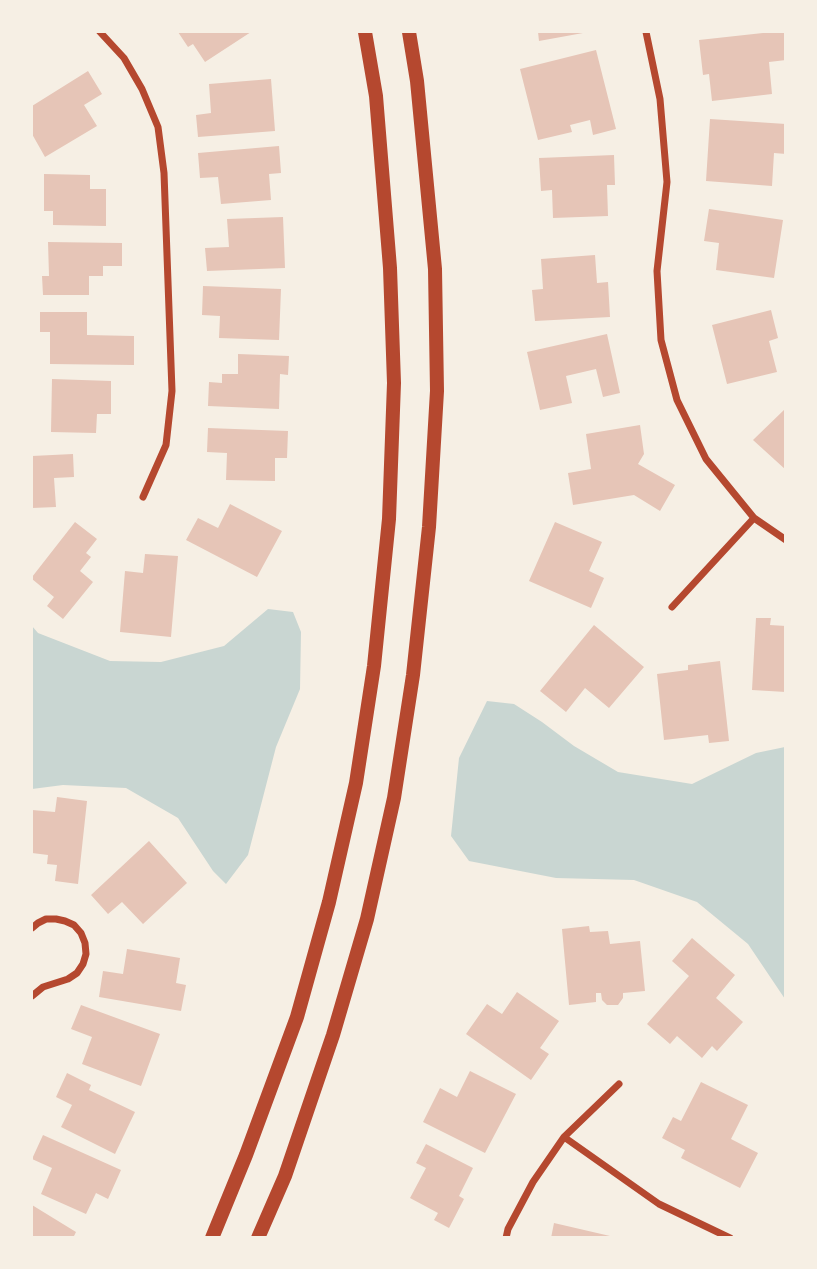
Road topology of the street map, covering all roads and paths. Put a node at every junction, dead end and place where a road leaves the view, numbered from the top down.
1 (100, 32) edge
2 (365, 32) edge
3 (409, 32) edge
4 (646, 32) edge
5 (143, 497) dead end
6 (754, 518) junction
7 (786, 540) edge
8 (672, 607) dead end
9 (32, 928) edge
10 (32, 996) edge
11 (619, 1084) dead end
12 (564, 1138) junction
13 (212, 1237) edge
14 (258, 1237) edge
15 (506, 1237) edge
16 (730, 1237) edge

1 - 5 street
2 - 13 main road
3 - 14 main road
4 - 6 street
6 - 7 street
6 - 8 street
9 - 10 street
11 - 12 street
12 - 15 street
12 - 16 street

